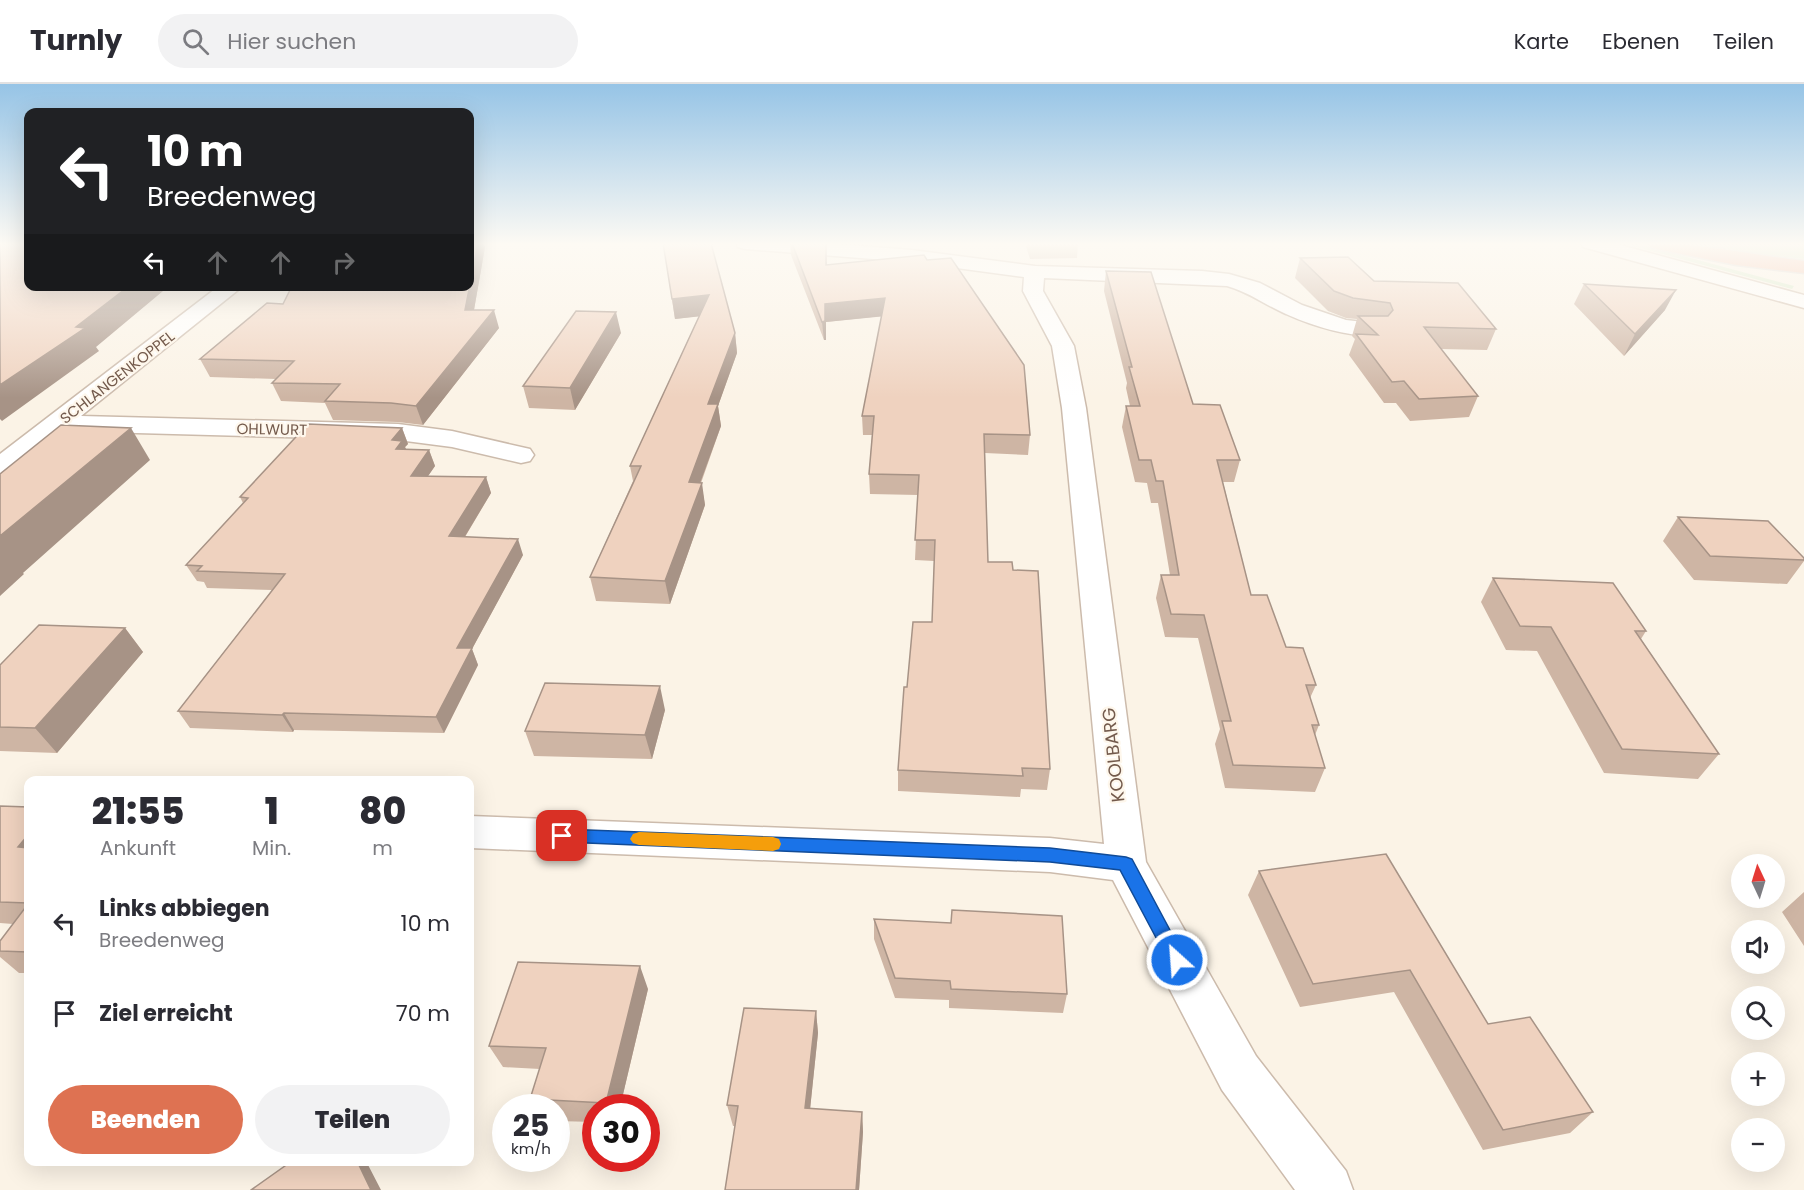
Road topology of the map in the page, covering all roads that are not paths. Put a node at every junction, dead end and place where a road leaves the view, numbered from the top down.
1 (222, 295) edge
2 (1035, 295) edge
3 (1267, 295) edge
4 (1777, 295) edge
5 (1804, 302) edge
6 (1373, 329) edge
7 (56, 423) junction
8 (521, 455) dead end
9 (0, 467) edge
10 (474, 832) edge
11 (1126, 864) junction
12 (1327, 1190) edge

1 - 7 street, SCHLANGENKOPPEL
2 - 11 street, KOOLBARG
3 - 6 street
4 - 5 street
7 - 8 street, OHLWURT
7 - 9 street, SCHLANGENKOPPEL
10 - 11 street
11 - 12 street, KOOLBARG

